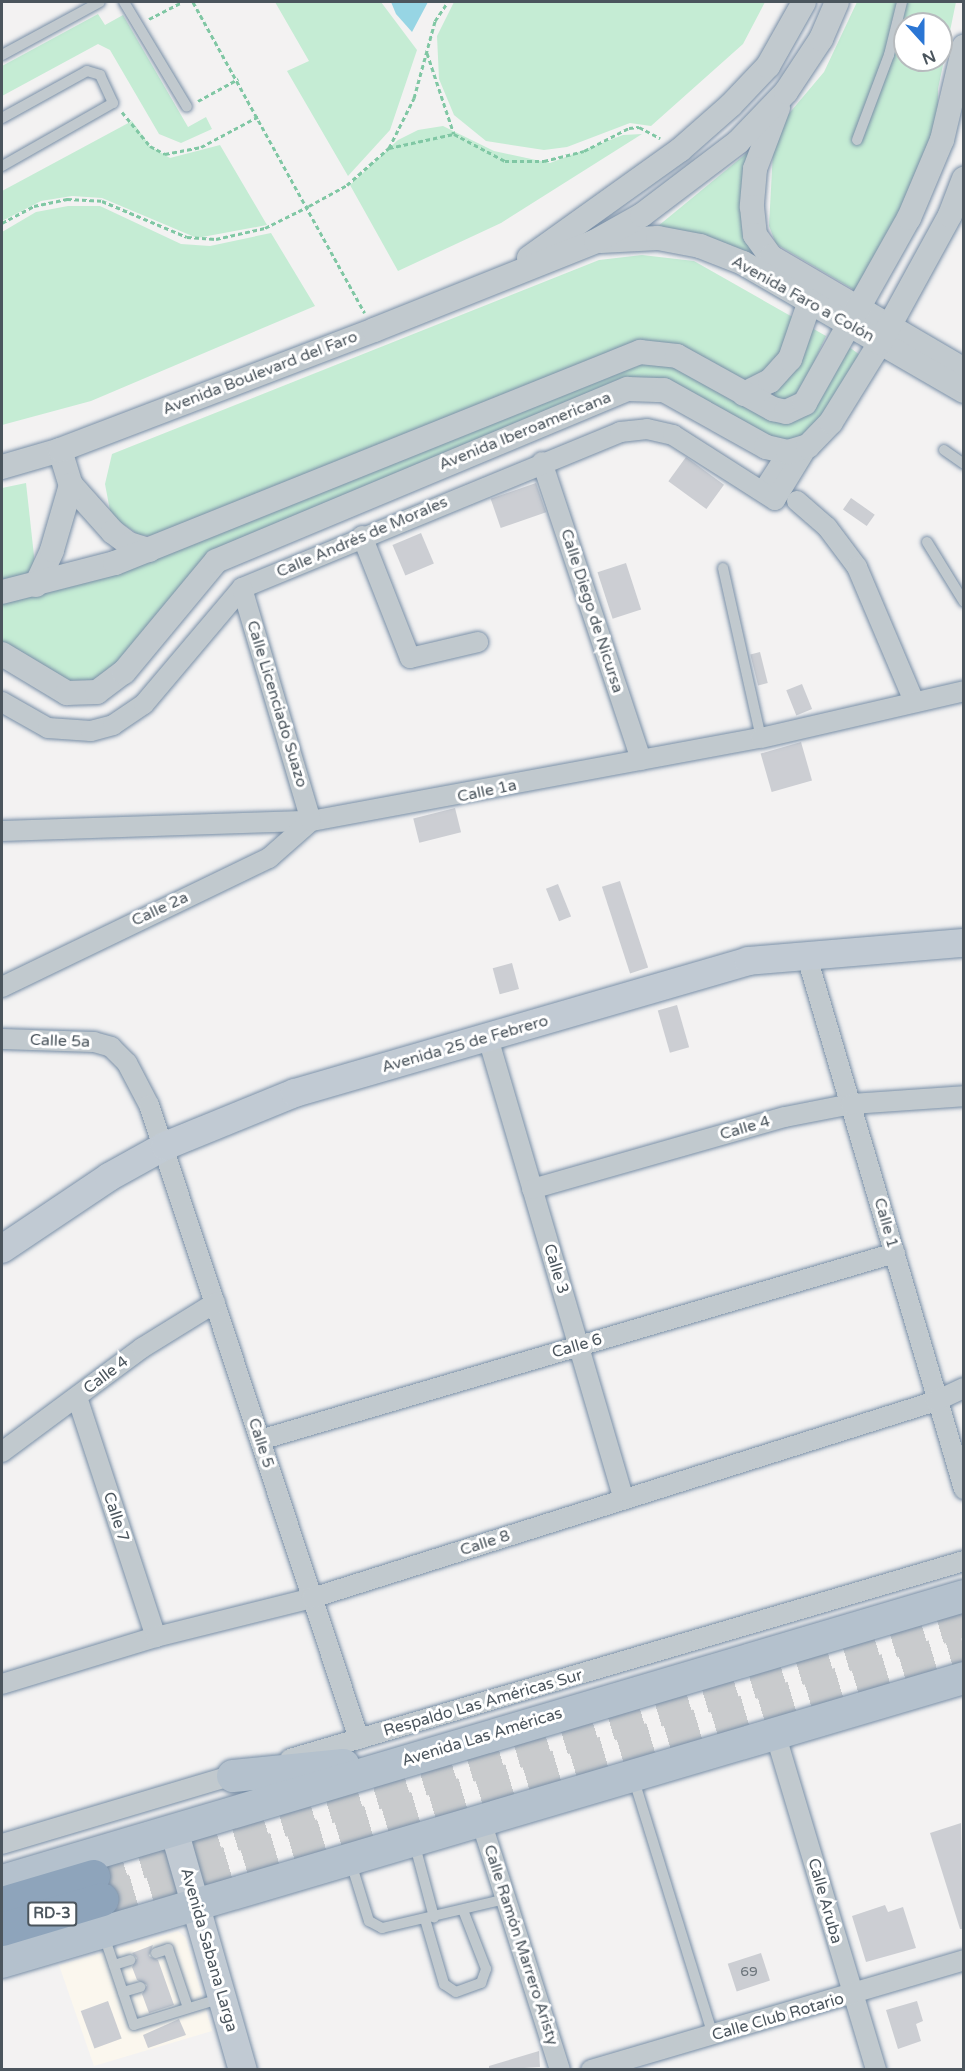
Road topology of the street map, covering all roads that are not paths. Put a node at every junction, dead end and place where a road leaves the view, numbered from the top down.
1 (99, 2) edge
2 (124, 2) edge
3 (804, 2) edge
4 (837, 2) edge
5 (902, 2) edge
6 (963, 47) edge
7 (2, 55) edge
8 (786, 92) junction
9 (187, 107) road end
10 (2, 118) edge
11 (857, 140) dead end
12 (2, 166) edge
13 (963, 179) edge
14 (596, 241) junction
15 (516, 270) junction
16 (810, 301) junction
17 (853, 317) junction
18 (884, 335) junction
19 (963, 370) edge
20 (963, 391) edge
21 (744, 394) junction
22 (798, 449) junction
23 (60, 450) junction
24 (944, 450) dead end
25 (542, 462) junction
26 (963, 464) edge
27 (2, 467) edge
28 (71, 485) junction
29 (797, 501) dead end
30 (362, 536) junction
31 (927, 542) dead end
32 (149, 550) junction
33 (723, 568) dead end
34 (36, 585) junction
35 (242, 588) junction
36 (2, 591) edge
37 (963, 602) edge
38 (478, 642) dead end
39 (2, 654) edge
40 (963, 691) edge
41 (914, 699) junction
42 (2, 702) edge
43 (761, 738) junction
44 (641, 760) junction
45 (311, 821) junction
46 (2, 831) edge
47 (963, 943) edge
48 (807, 957) junction
49 (2, 987) edge
50 (488, 1038) junction
51 (2, 1039) edge
52 (963, 1096) edge
53 (851, 1104) junction
54 (165, 1146) junction
55 (532, 1189) junction
56 (2, 1249) edge
57 (895, 1253) junction
58 (215, 1303) junction
59 (579, 1345) junction
60 (963, 1388) edge
61 (77, 1397) junction
62 (936, 1401) junction
63 (260, 1440) junction
64 (2, 1452) edge
65 (963, 1490) edge
66 (624, 1499) junction
67 (963, 1561) edge
68 (963, 1596) edge
69 (312, 1598) junction
70 (156, 1637) junction
71 (963, 1678) edge
72 (2, 1684) edge
73 (522, 1725) junction
74 (775, 1733) junction
75 (359, 1739) junction
76 (233, 1776) junction
77 (633, 1776) junction
78 (482, 1821) junction
79 (174, 1830) junction
80 (413, 1841) junction
81 (2, 1844) edge
82 (350, 1860) junction
83 (2, 1881) edge
84 (506, 1899) junction
85 (2, 1903) edge
86 (195, 1905) junction
87 (463, 1910) junction
88 (429, 1918) junction
89 (2, 1929) edge
90 (103, 1932) junction
91 (156, 1953) dead end
92 (130, 1960) dead end
93 (963, 1960) edge
94 (2, 1962) edge
95 (114, 1965) junction
96 (177, 1976) junction
97 (165, 1980) dead end
98 (140, 1987) dead end
99 (123, 1992) junction
100 (853, 1996) junction
101 (222, 1998) junction
102 (188, 2008) junction
103 (713, 2035) junction
104 (243, 2070) edge
105 (560, 2070) edge
106 (591, 2070) edge
107 (876, 2070) edge

1 - 7 lane
2 - 9 lane
3 - 15 street, Avenida Boulevard del Faro
4 - 8 street, Avenida Boulevard del Faro
5 - 11 lane
6 - 17 street, Avenida Iberoamericana
8 - 14 street, Avenida Boulevard del Faro
8 - 17 street, Avenida Faro a Colón
10 - 12 lane
13 - 18 street
14 - 15 street, Avenida Boulevard del Faro
14 - 16 street, Avenida Faro a Colón
15 - 23 street, Avenida Boulevard del Faro
16 - 17 street, Avenida Faro a Colón
16 - 21 street
17 - 18 street, Avenida Faro a Colón
17 - 21 street, Avenida Iberoamericana
18 - 19 street, Avenida Faro a Colón
18 - 20 street, Avenida Faro a Colón
18 - 22 street
21 - 32 street, Avenida Iberoamericana
22 - 25 street, Calle Andrés de Morales
22 - 39 street, Avenida Iberoamericana
23 - 27 street, Avenida Boulevard del Faro
23 - 28 street
24 - 26 lane
25 - 30 street, Calle Andrés de Morales
25 - 44 street, Calle Diego de Nicursa
28 - 32 street
28 - 34 street
29 - 41 street
30 - 35 street, Calle Andrés de Morales
30 - 38 street
31 - 37 lane
32 - 34 street, Avenida Iberoamericana
33 - 43 lane
34 - 36 street, Avenida Iberoamericana
35 - 42 street, Calle Andrés de Morales
35 - 45 street, Calle Licenciado Suazo
40 - 41 street, Calle 1a
41 - 43 street, Calle 1a
43 - 44 street, Calle 1a
44 - 45 street, Calle 1a
45 - 46 street, Calle 1a
45 - 49 street, Calle 2a
47 - 48 main road, Avenida 25 de Febrero
48 - 50 main road, Avenida 25 de Febrero
48 - 53 street, Calle 1
50 - 54 main road, Avenida 25 de Febrero
50 - 55 street, Calle 3
51 - 54 street, Calle 5a
52 - 53 street, Calle 4
53 - 55 street, Calle 4
53 - 57 street, Calle 1
54 - 56 main road, Avenida 25 de Febrero
54 - 58 street, Calle 5
55 - 59 street, Calle 3
57 - 59 street, Calle 6
57 - 62 street, Calle 1
58 - 61 street, Calle 4
58 - 63 street, Calle 5
59 - 63 street, Calle 6
59 - 66 street, Calle 3
60 - 62 street, Calle 8
61 - 64 street, Calle 4
61 - 70 street, Calle 7
62 - 65 street, Calle 1
62 - 66 street, Calle 8
63 - 69 street, Calle 5
66 - 69 street, Calle 8
67 - 75 street, Respaldo Las Américas Sur
68 - 73 main road, Avenida Las Américas
69 - 70 street, Calle 8
69 - 75 street, Calle 5
70 - 72 street, Calle 8
71 - 74 main road
73 - 76 main road
73 - 79 main road, Avenida Las Américas
74 - 77 main road
74 - 100 street, Calle Aruba
75 - 76 street, Respaldo Las Américas Sur
76 - 81 street, Respaldo Las Américas Sur
77 - 78 main road
77 - 103 lane
78 - 80 main road
78 - 84 street, Calle Ramón Marrero Aristy
79 - 83 main road, Avenida Las Américas
79 - 86 main road, Avenida Sabana Larga
80 - 82 main road
80 - 88 lane
82 - 86 main road
82 - 88 lane
84 - 87 lane
84 - 105 street, Calle Ramón Marrero Aristy
85 - 89 highway, RD-3
86 - 90 main road
86 - 101 main road, Avenida Sabana Larga
87 - 88 lane
87 - 88 lane
90 - 94 main road
90 - 95 lane
91 - 96 lane
92 - 95 lane
93 - 100 street, Calle Club Rotario
95 - 99 lane
96 - 97 lane
96 - 102 lane
98 - 99 lane
99 - 102 lane
100 - 103 street, Calle Club Rotario
100 - 107 street, Calle Aruba
101 - 102 lane
101 - 104 main road, Avenida Sabana Larga
103 - 106 street, Calle Club Rotario

